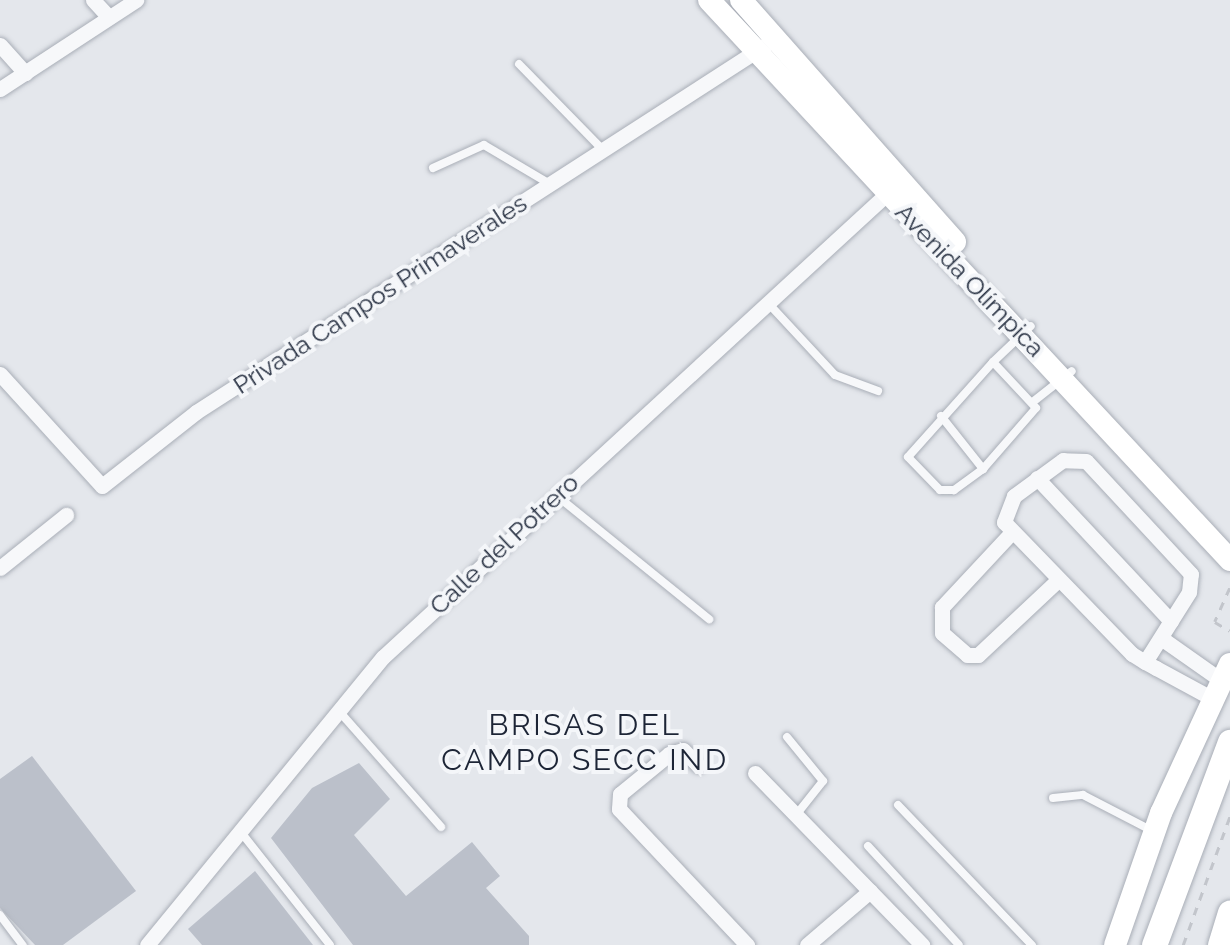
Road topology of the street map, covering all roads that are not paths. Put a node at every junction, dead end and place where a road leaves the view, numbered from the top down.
1 (93, 0) edge
2 (136, 0) edge
3 (709, 0) edge
4 (741, 0) edge
5 (109, 17) junction
6 (776, 41) junction
7 (0, 46) edge
8 (754, 51) junction
9 (519, 64) dead end
10 (25, 73) junction
11 (0, 89) edge
12 (602, 149) junction
13 (433, 168) dead end
14 (550, 184) junction
15 (894, 188) junction
16 (766, 301) junction
17 (1026, 330) junction
18 (993, 362) junction
19 (0, 374) edge
20 (1067, 374) junction
21 (878, 391) dead end
22 (1034, 401) junction
23 (941, 416) junction
24 (982, 469) junction
25 (1037, 478) junction
26 (556, 495) junction
27 (66, 515) dead end
28 (1012, 532) junction
29 (1230, 544) edge
30 (1230, 560) edge
31 (0, 568) edge
32 (1058, 580) junction
33 (709, 619) dead end
34 (1172, 621) junction
35 (1160, 638) junction
36 (1146, 662) junction
37 (1222, 681) edge
38 (338, 710) junction
39 (787, 737) dead end
40 (1230, 742) edge
41 (698, 765) dead end
42 (754, 772) dead end
43 (1053, 798) dead end
44 (898, 804) dead end
45 (796, 815) junction
46 (442, 827) dead end
47 (240, 831) junction
48 (1153, 832) junction
49 (868, 846) dead end
50 (870, 890) junction
51 (1230, 913) edge
52 (0, 915) edge
53 (154, 942) edge
54 (1030, 944) edge
55 (23, 945) edge
56 (330, 945) edge
57 (747, 945) edge
58 (807, 945) edge
59 (922, 945) edge
60 (960, 945) edge
61 (1114, 945) edge
62 (1154, 945) edge
63 (1220, 945) edge

1 - 5 street
2 - 5 street
3 - 8 street, Avenida Olímpica
4 - 6 street, Avenida Olímpica
5 - 10 street
6 - 8 street, Privada Campos Primaverales
6 - 15 street, Avenida Olímpica
7 - 10 street
8 - 12 street, Privada Campos Primaverales
8 - 15 street, Avenida Olímpica
9 - 12 lane
10 - 11 street
12 - 14 street, Privada Campos Primaverales
13 - 14 lane
14 - 19 street, Privada Campos Primaverales
15 - 16 street, Calle del Potrero
15 - 17 street, Avenida Olímpica
16 - 21 lane
16 - 26 street, Calle del Potrero
17 - 18 lane
17 - 20 street, Avenida Olímpica
18 - 22 lane
18 - 23 lane
20 - 22 lane
20 - 29 street, Avenida Olímpica
20 - 30 street, Avenida Olímpica
22 - 24 lane
23 - 24 lane
23 - 24 lane
25 - 28 street
25 - 34 street
25 - 34 street
26 - 33 lane
26 - 38 street, Calle del Potrero
27 - 31 street
28 - 32 street
28 - 32 street
32 - 36 street
34 - 35 street
35 - 36 street
35 - 37 street
36 - 37 street
37 - 48 street
38 - 46 lane
38 - 47 street, Calle del Potrero
39 - 45 lane
40 - 62 main road
41 - 57 street
42 - 45 street
43 - 48 lane
44 - 54 lane
45 - 50 street
47 - 53 street, Calle del Potrero
47 - 56 lane
48 - 61 street
49 - 60 lane
50 - 58 street
50 - 59 street
51 - 63 main road
52 - 55 lane

